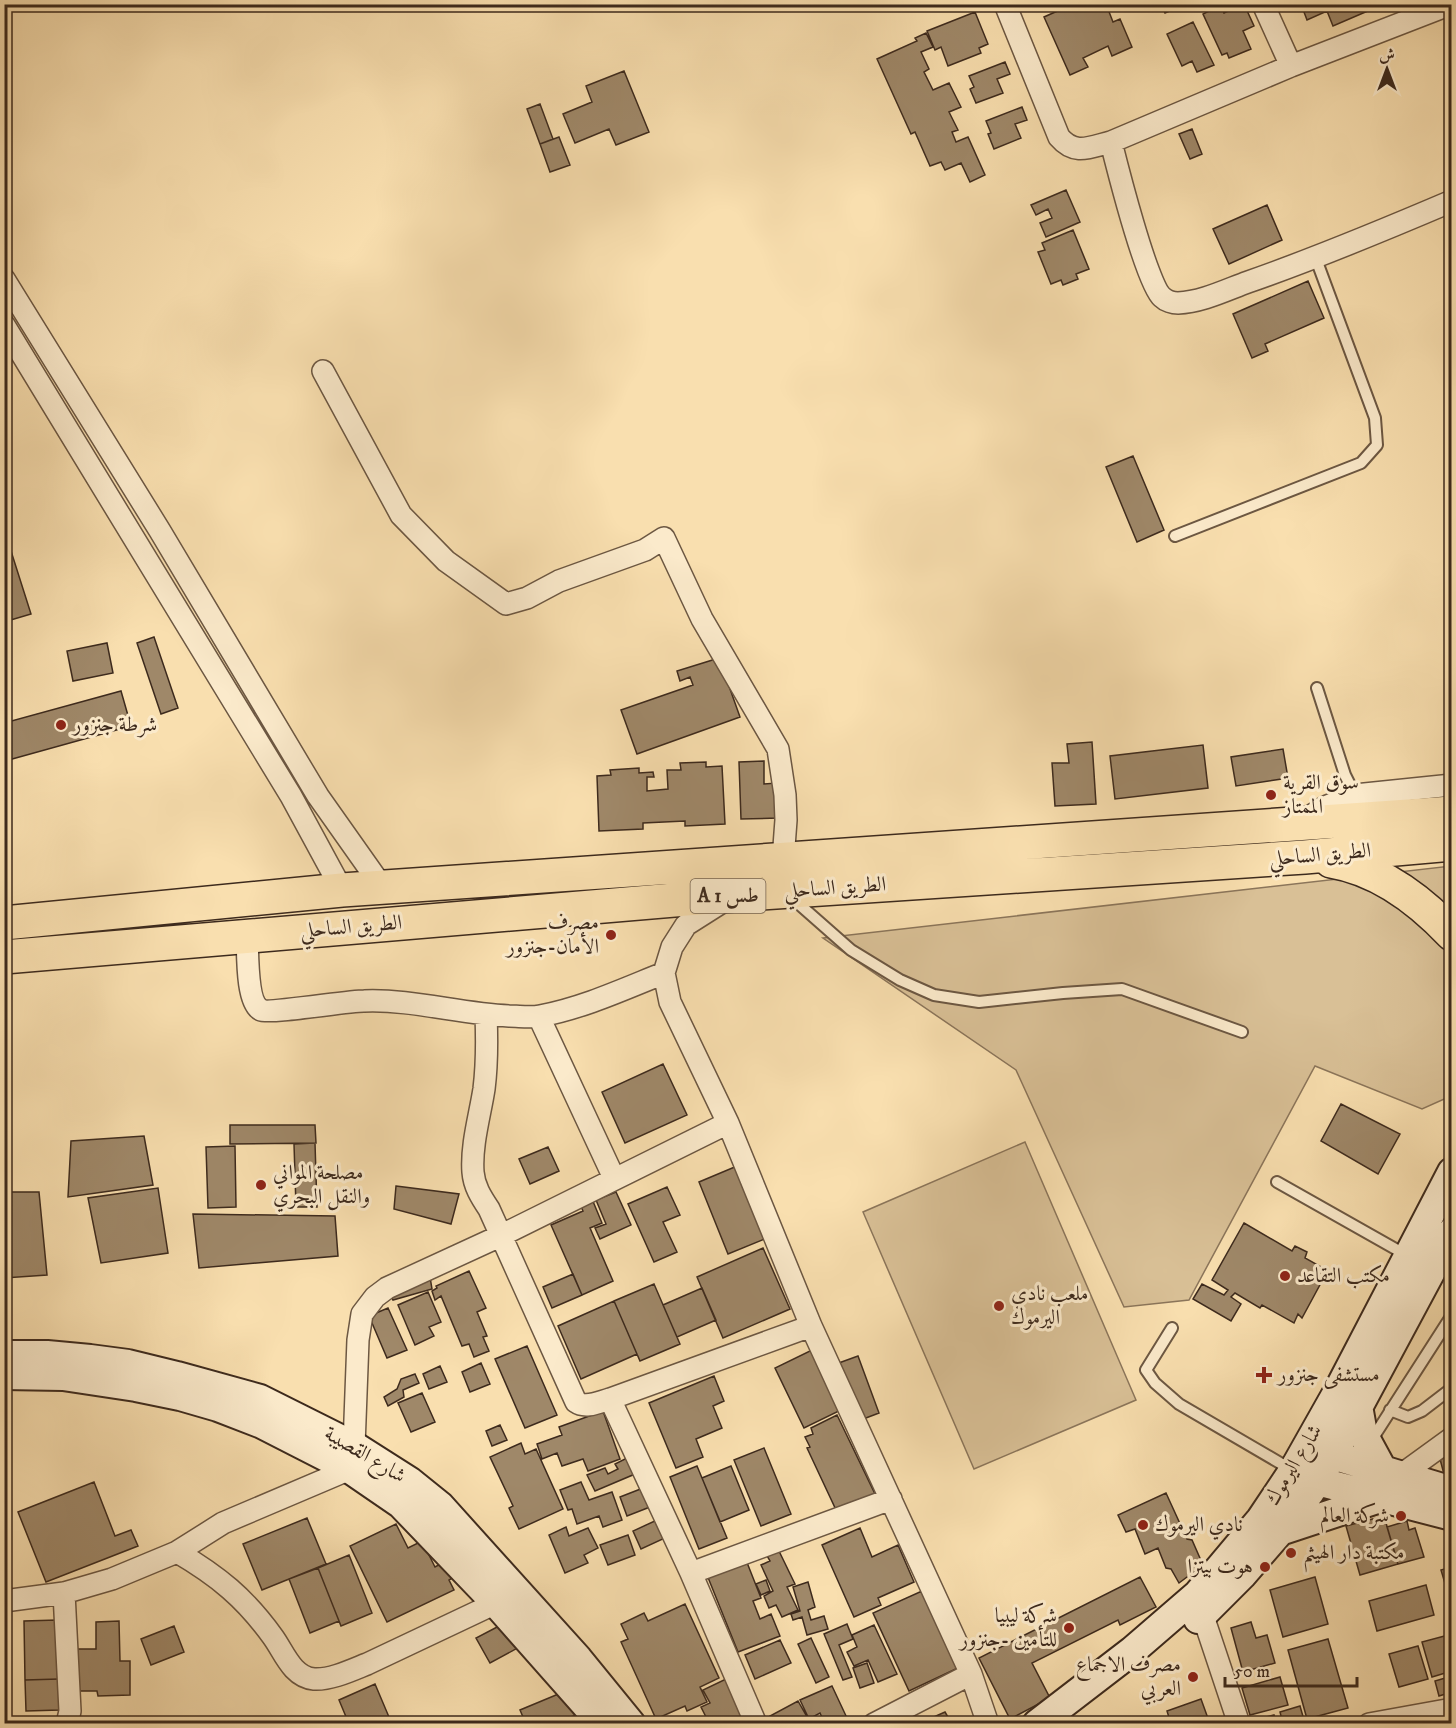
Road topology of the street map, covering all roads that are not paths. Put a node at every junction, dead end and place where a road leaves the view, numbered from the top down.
1 (1005, 4) edge
2 (1263, 4) edge
3 (1451, 4) edge
4 (1291, 66) junction
5 (1111, 141) junction
6 (1452, 201) edge
7 (1316, 259) junction
8 (4, 279) edge
9 (4, 325) edge
10 (324, 371) dead end
11 (1176, 536) dead end
12 (1317, 688) dead end
13 (1452, 785) edge
14 (1355, 795) junction
15 (1452, 813) edge
16 (1299, 824) junction
17 (1452, 844) edge
18 (1305, 857) junction
19 (784, 876) junction
20 (383, 888) junction
21 (342, 890) junction
22 (733, 895) junction
23 (4, 923) edge
24 (1452, 934) edge
25 (247, 936) junction
26 (4, 957) edge
27 (664, 973) junction
28 (486, 1015) junction
29 (539, 1017) junction
30 (1242, 1032) dead end
31 (728, 1123) junction
32 (1452, 1172) edge
33 (614, 1178) junction
34 (1276, 1182) dead end
35 (1452, 1232) edge
36 (500, 1236) junction
37 (1420, 1263) junction
38 (1452, 1315) edge
39 (811, 1326) junction
40 (1172, 1328) dead end
41 (4, 1356) edge
42 (4, 1375) edge
43 (1452, 1388) edge
44 (610, 1399) junction
45 (1358, 1406) junction
46 (1390, 1410) junction
47 (1452, 1438) edge
48 (1369, 1444) junction
49 (352, 1457) junction
50 (1312, 1464) junction
51 (1391, 1472) junction
52 (1452, 1491) edge
53 (1382, 1497) junction
54 (891, 1499) junction
55 (1452, 1516) edge
56 (1280, 1531) junction
57 (177, 1552) junction
58 (691, 1573) junction
59 (64, 1593) junction
60 (4, 1601) edge
61 (496, 1603) junction
62 (1203, 1616) junction
63 (971, 1674) junction
64 (1452, 1709) edge
65 (67, 1724) edge
66 (603, 1724) edge
67 (631, 1724) edge
68 (756, 1724) edge
69 (874, 1724) edge
70 (988, 1724) edge
71 (1037, 1724) edge
72 (1064, 1724) edge
73 (1239, 1724) edge
74 (1369, 1724) edge

1 - 5 street
2 - 4 street
3 - 4 street
4 - 5 street
5 - 7 street
6 - 7 street
7 - 11 lane
8 - 20 street
9 - 21 street
10 - 19 street
12 - 14 lane
13 - 14 street
14 - 16 street
15 - 16 highway, الطريق الساحلي / A 1 طس
16 - 19 highway, الطريق الساحلي / A 1 طس
17 - 18 highway, الطريق الساحلي / A 1 طس
18 - 19 highway, الطريق الساحلي / A 1 طس
18 - 24 highway
19 - 20 highway, الطريق الساحلي / A 1 طس
19 - 22 highway, الطريق الساحلي / A 1 طس
19 - 30 lane
20 - 21 highway, الطريق الساحلي / A 1 طس
21 - 23 highway, الطريق الساحلي / A 1 طس
22 - 25 highway, الطريق الساحلي / A 1 طس
22 - 27 street
25 - 26 highway, الطريق الساحلي / A 1 طس
25 - 28 street
27 - 29 street
27 - 31 street
28 - 29 street
28 - 36 street
29 - 33 street
31 - 33 street
31 - 39 street
32 - 37 street, شارع اليرموك
33 - 36 street
34 - 37 lane
35 - 37 street, شارع اليرموك
36 - 44 street
36 - 49 street
37 - 45 street, شارع اليرموك
37 - 50 street, شارع اليرموك
38 - 46 lane
39 - 44 street
39 - 54 street
40 - 50 lane
41 - 49 street, شارع القصيبة
42 - 49 street
43 - 46 lane
44 - 58 street
45 - 48 street
45 - 50 street, شارع اليرموك
46 - 48 lane
47 - 51 street
48 - 51 street
49 - 57 street
49 - 61 street
49 - 67 street, شارع القصيبة
50 - 51 street
50 - 53 street
50 - 56 street, شارع اليرموك
50 - 71 street, شارع اليرموك
51 - 52 street
53 - 55 street
53 - 56 street
54 - 58 street
54 - 63 street
56 - 62 street, شارع اليرموك
57 - 59 street
57 - 61 street
58 - 68 street
59 - 60 street
59 - 65 street
61 - 66 street
62 - 72 street, شارع اليرموك
62 - 73 street
63 - 69 street
63 - 70 street
64 - 74 street

